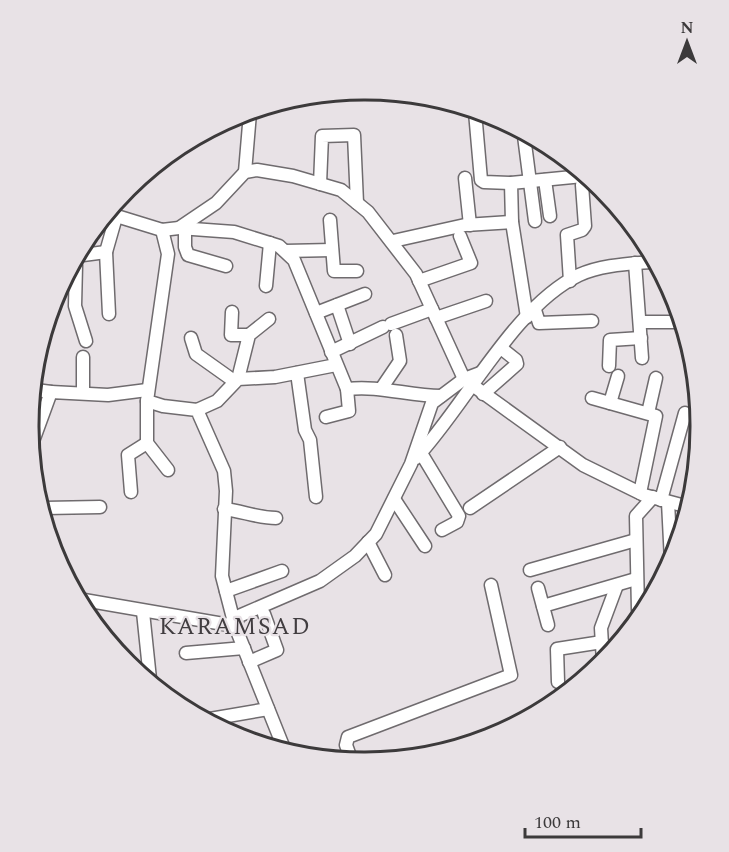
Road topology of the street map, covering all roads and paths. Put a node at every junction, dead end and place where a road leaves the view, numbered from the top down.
1 (476, 120) edge
2 (249, 122) edge
3 (525, 143) edge
4 (245, 172) junction
5 (465, 178) dead end
6 (545, 180) junction
7 (529, 181) junction
8 (579, 181) edge
9 (511, 183) junction
10 (320, 184) junction
11 (583, 185) edge
12 (357, 203) junction
13 (116, 216) edge
14 (550, 216) dead end
15 (330, 220) dead end
16 (535, 220) dead end
17 (112, 221) edge
18 (512, 222) junction
19 (470, 225) junction
20 (182, 228) junction
21 (162, 230) junction
22 (460, 236) dead end
23 (393, 241) junction
24 (270, 243) junction
25 (332, 250) junction
26 (285, 251) junction
27 (106, 252) junction
28 (88, 254) edge
29 (643, 262) edge
30 (226, 266) dead end
31 (357, 271) dead end
32 (76, 277) edge
33 (420, 281) junction
34 (570, 281) junction
35 (266, 286) dead end
36 (365, 294) dead end
37 (486, 301) dead end
38 (338, 305) junction
39 (232, 312) dead end
40 (316, 313) junction
41 (531, 313) junction
42 (109, 314) dead end
43 (434, 314) junction
44 (269, 319) dead end
45 (592, 321) dead end
46 (640, 322) junction
47 (673, 322) edge
48 (390, 329) junction
49 (249, 335) junction
50 (191, 338) dead end
51 (641, 338) junction
52 (86, 341) dead end
53 (351, 344) junction
54 (501, 348) junction
55 (331, 352) junction
56 (83, 357) dead end
57 (642, 358) dead end
58 (336, 365) junction
59 (609, 366) dead end
60 (297, 373) junction
61 (618, 376) dead end
62 (656, 378) dead end
63 (236, 380) junction
64 (473, 387) junction
65 (347, 389) junction
66 (381, 389) junction
67 (41, 390) edge
68 (51, 392) junction
69 (83, 392) junction
70 (147, 396) junction
71 (437, 399) junction
72 (592, 399) dead end
73 (610, 403) junction
74 (197, 410) junction
75 (648, 413) junction
76 (686, 413) dead end
77 (426, 416) junction
78 (326, 417) dead end
79 (445, 420) junction
80 (39, 425) edge
81 (147, 443) junction
82 (560, 447) junction
83 (421, 453) junction
84 (411, 464) junction
85 (168, 470) dead end
86 (131, 492) dead end
87 (640, 493) junction
88 (316, 497) dead end
89 (394, 499) junction
90 (660, 500) junction
91 (680, 505) edge
92 (100, 507) dead end
93 (49, 508) edge
94 (470, 508) dead end
95 (224, 509) junction
96 (276, 518) dead end
97 (442, 530) dead end
98 (636, 540) junction
99 (368, 542) junction
100 (668, 544) edge
101 (425, 546) dead end
102 (530, 570) dead end
103 (282, 571) dead end
104 (385, 574) dead end
105 (636, 579) junction
106 (491, 585) dead end
107 (617, 585) junction
108 (538, 588) dead end
109 (226, 591) junction
110 (91, 601) edge
111 (638, 603) edge
112 (543, 606) junction
113 (143, 612) junction
114 (264, 614) dead end
115 (548, 625) dead end
116 (235, 626) junction
117 (602, 642) junction
118 (244, 648) junction
119 (602, 648) edge
120 (186, 653) dead end
121 (249, 662) junction
122 (149, 670) edge
123 (558, 682) dead end
124 (268, 709) junction
125 (220, 717) edge
126 (281, 740) edge
127 (348, 751) edge

1 - 9 street
2 - 4 street
3 - 7 street
4 - 10 street
4 - 20 street
5 - 19 street
6 - 7 street
6 - 8 street
6 - 14 street
7 - 9 street
7 - 16 street
9 - 18 street
10 - 12 street
10 - 12 street
11 - 34 street
12 - 23 street
13 - 21 street
15 - 25 street
17 - 27 street
18 - 19 street
18 - 41 street
19 - 23 street
20 - 21 street
20 - 24 street
20 - 30 street
21 - 70 street
22 - 33 street
23 - 33 street
24 - 26 street
24 - 35 street
25 - 26 street
25 - 31 street
26 - 40 street
27 - 28 street
27 - 42 street
29 - 34 street
29 - 46 street
32 - 52 street
33 - 43 street
34 - 41 street
36 - 38 street
37 - 43 street
38 - 40 street
38 - 53 street
39 - 49 street
40 - 55 street
41 - 45 street
41 - 54 street
43 - 48 street
43 - 64 street
44 - 49 street
46 - 47 street
46 - 51 street
48 - 53 street
48 - 66 street
49 - 63 street
50 - 63 street
51 - 57 street
51 - 59 street
53 - 55 street
54 - 64 street
54 - 64 street
55 - 58 street
56 - 69 street
58 - 60 street
58 - 65 street
60 - 63 street
60 - 88 street
61 - 73 street
62 - 75 street
63 - 74 street
64 - 71 street
64 - 79 street
64 - 82 street
65 - 66 street
65 - 78 street
66 - 71 street
67 - 68 street
68 - 69 street
68 - 80 street
69 - 70 street
70 - 74 street
70 - 81 street
71 - 77 street
71 - 79 street
72 - 73 street
73 - 75 street
74 - 95 street
75 - 87 street
76 - 90 street
77 - 79 street
77 - 84 street
79 - 83 street
81 - 85 street
81 - 86 street
82 - 87 street
82 - 94 street
83 - 84 street
83 - 97 street
84 - 89 street
87 - 90 street
89 - 99 street
89 - 101 street
90 - 91 street
90 - 98 street
90 - 100 street
92 - 93 street
95 - 96 street
95 - 109 street
98 - 102 street
98 - 105 street
99 - 104 street
99 - 116 street
103 - 109 street
105 - 107 street
105 - 111 street
106 - 127 street
107 - 112 street
107 - 117 street
108 - 112 street
109 - 116 street
110 - 113 street
112 - 115 street
113 - 116 street
113 - 122 street
114 - 121 street
116 - 118 street
117 - 119 street
117 - 123 street
118 - 120 street
118 - 121 street
121 - 124 street
124 - 125 street
124 - 126 street

